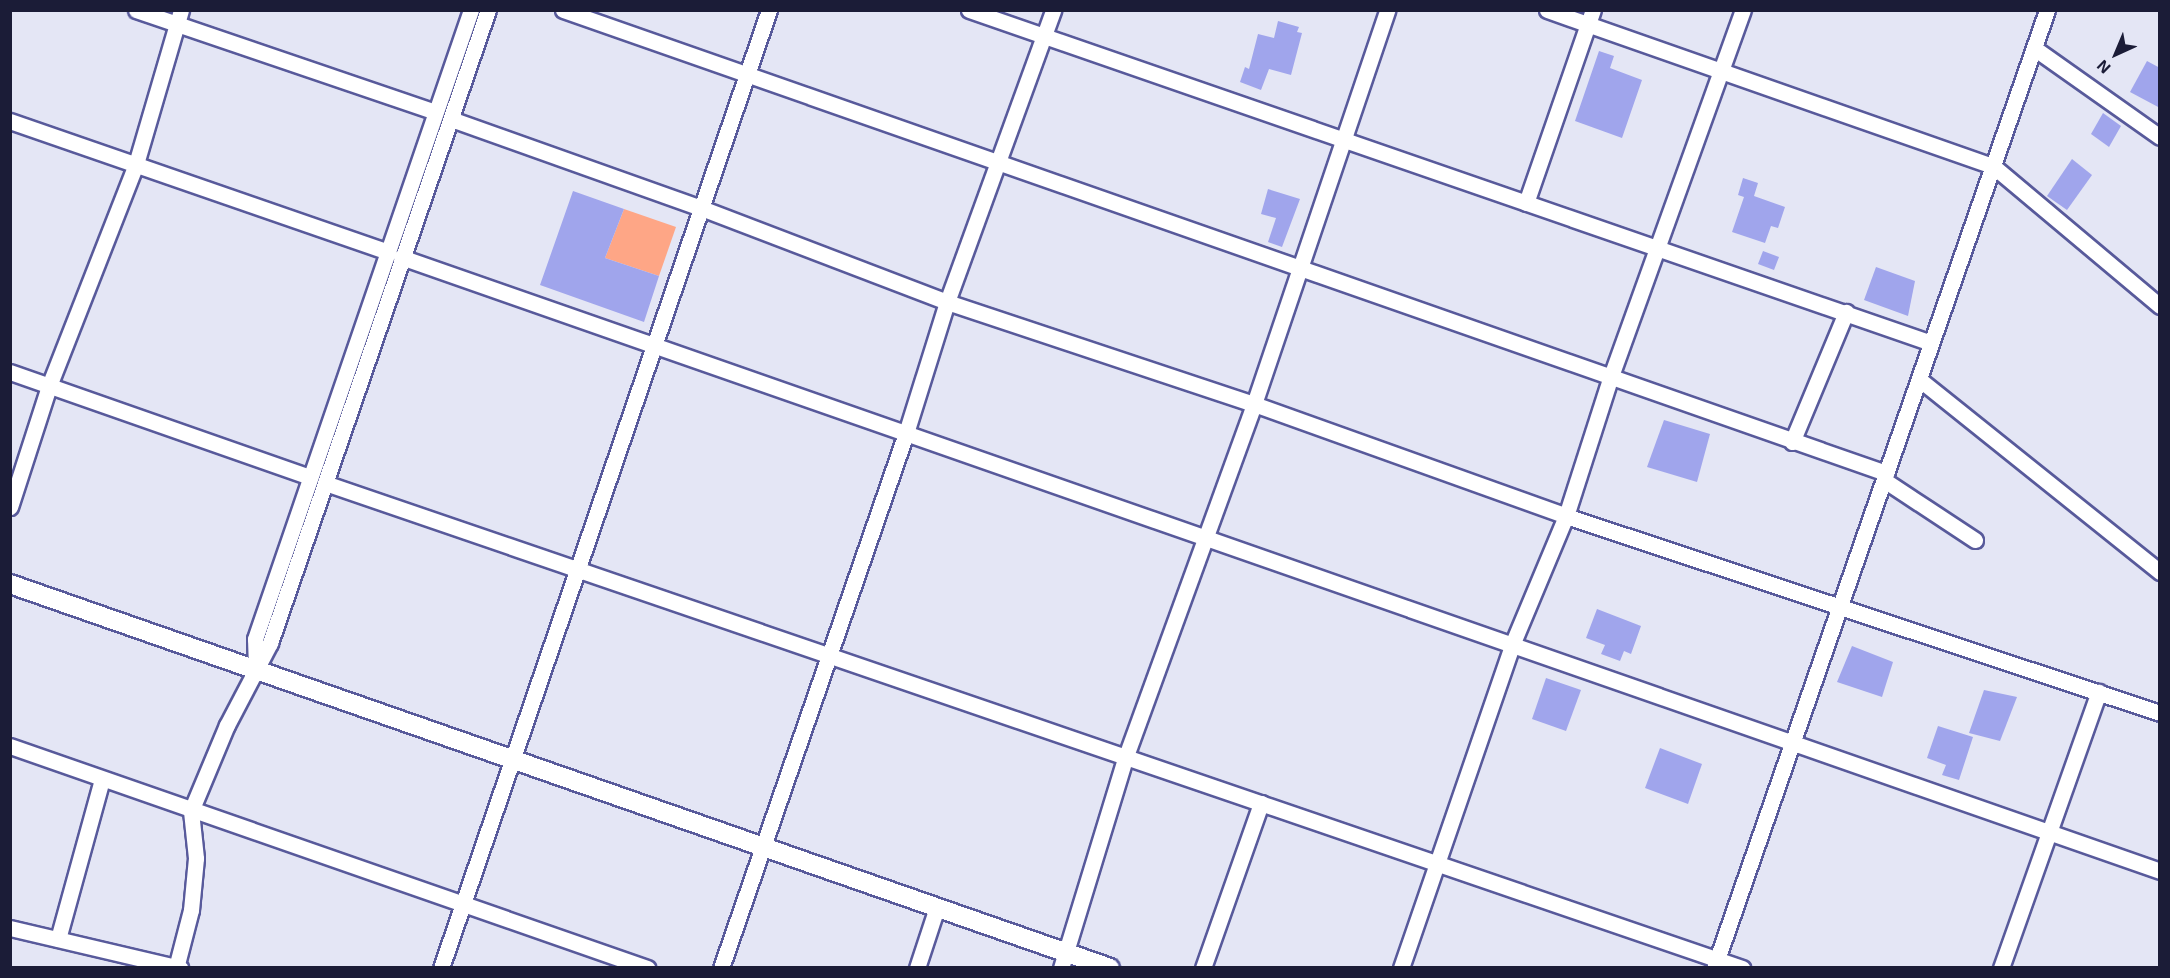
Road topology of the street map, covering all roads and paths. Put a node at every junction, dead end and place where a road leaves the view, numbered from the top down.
1 (136, 10) edge
2 (471, 10) edge
3 (488, 10) edge
4 (563, 10) edge
5 (769, 10) edge
6 (969, 10) edge
7 (1053, 10) edge
8 (1387, 10) edge
9 (1547, 10) edge
10 (1743, 10) edge
11 (2047, 10) edge
12 (179, 17) edge
13 (1590, 18) edge
14 (1044, 37) junction
15 (2034, 48) junction
16 (1722, 71) junction
17 (747, 74) junction
18 (435, 112) junction
19 (451, 119) junction
20 (10, 121) edge
21 (2160, 136) edge
22 (1342, 141) junction
23 (999, 160) junction
24 (135, 164) junction
25 (1993, 166) junction
26 (1526, 203) junction
27 (701, 208) junction
28 (1657, 248) junction
29 (393, 254) junction
30 (1299, 267) junction
31 (947, 302) junction
32 (2160, 306) edge
33 (1846, 312) junction
34 (1931, 343) junction
35 (654, 345) junction
36 (10, 372) edge
37 (1610, 379) junction
38 (1919, 379) junction
39 (49, 386) junction
40 (1254, 404) junction
41 (906, 433) junction
42 (1792, 442) junction
43 (1885, 476) junction
44 (309, 477) junction
45 (325, 483) junction
46 (10, 507) edge
47 (1566, 516) junction
48 (1204, 537) junction
49 (1975, 540) dead end
50 (578, 568) junction
51 (2160, 572) edge
52 (10, 584) edge
53 (1840, 605) junction
54 (1512, 645) junction
55 (827, 657) junction
56 (256, 670) junction
57 (2099, 692) junction
58 (2160, 713) edge
59 (1792, 743) junction
60 (10, 746) edge
61 (1126, 756) junction
62 (512, 759) junction
63 (102, 779) junction
64 (1261, 803) junction
65 (191, 810) junction
66 (2049, 832) junction
67 (762, 846) junction
68 (1438, 861) junction
69 (2160, 871) edge
70 (465, 903) junction
71 (937, 907) junction
72 (12, 930) edge
73 (58, 939) junction
74 (1063, 960) edge
75 (1715, 963) edge
76 (177, 967) edge
77 (441, 968) edge
78 (647, 968) edge
79 (721, 968) edge
80 (917, 968) edge
81 (1110, 968) edge
82 (1203, 968) edge
83 (1401, 968) edge
84 (1742, 968) edge
85 (2001, 968) edge

1 - 12 street
2 - 18 street
3 - 19 street
4 - 17 street
5 - 17 street
6 - 14 street
7 - 14 street
8 - 22 street
9 - 13 street
10 - 16 street
11 - 15 street
12 - 18 street
12 - 24 street
13 - 16 street
13 - 26 street
14 - 22 street
14 - 23 street
15 - 21 street
15 - 25 street
16 - 25 street
16 - 28 street
17 - 23 street
17 - 27 street
18 - 29 street
19 - 27 street
19 - 29 street
20 - 24 street
22 - 26 street
22 - 30 street
23 - 30 street
23 - 31 street
24 - 29 street
24 - 39 street
25 - 32 street
25 - 34 street
26 - 28 street
27 - 31 street
27 - 35 street
28 - 33 street
28 - 37 street
29 - 35 street
29 - 44 street
29 - 45 street
30 - 37 street
30 - 40 street
31 - 40 street
31 - 41 street
33 - 34 street
33 - 42 street
34 - 38 street
35 - 41 street
35 - 50 street
36 - 39 street
37 - 42 street
37 - 47 street
38 - 43 street
38 - 51 street
39 - 44 street
39 - 46 street
40 - 47 street
40 - 48 street
41 - 48 street
41 - 55 street
42 - 43 street
43 - 49 street
43 - 53 street
44 - 56 street
45 - 50 street
45 - 56 street
47 - 53 street
47 - 54 street
48 - 54 street
48 - 61 street
50 - 55 street
50 - 62 street
52 - 56 street
53 - 57 street
53 - 59 street
54 - 59 street
54 - 68 street
55 - 61 street
55 - 67 street
56 - 62 street
56 - 65 street
57 - 58 street
57 - 66 street
59 - 66 street
59 - 75 street
60 - 63 street
61 - 64 street
61 - 74 street
62 - 67 street
62 - 70 street
63 - 65 street
63 - 73 street
64 - 68 street
64 - 82 street
65 - 70 street
65 - 76 street
66 - 69 street
66 - 85 street
67 - 71 street
67 - 79 street
68 - 75 street
68 - 83 street
70 - 77 street
70 - 78 street
71 - 74 street
71 - 80 street
72 - 73 street
73 - 76 street
74 - 81 street
75 - 84 street

